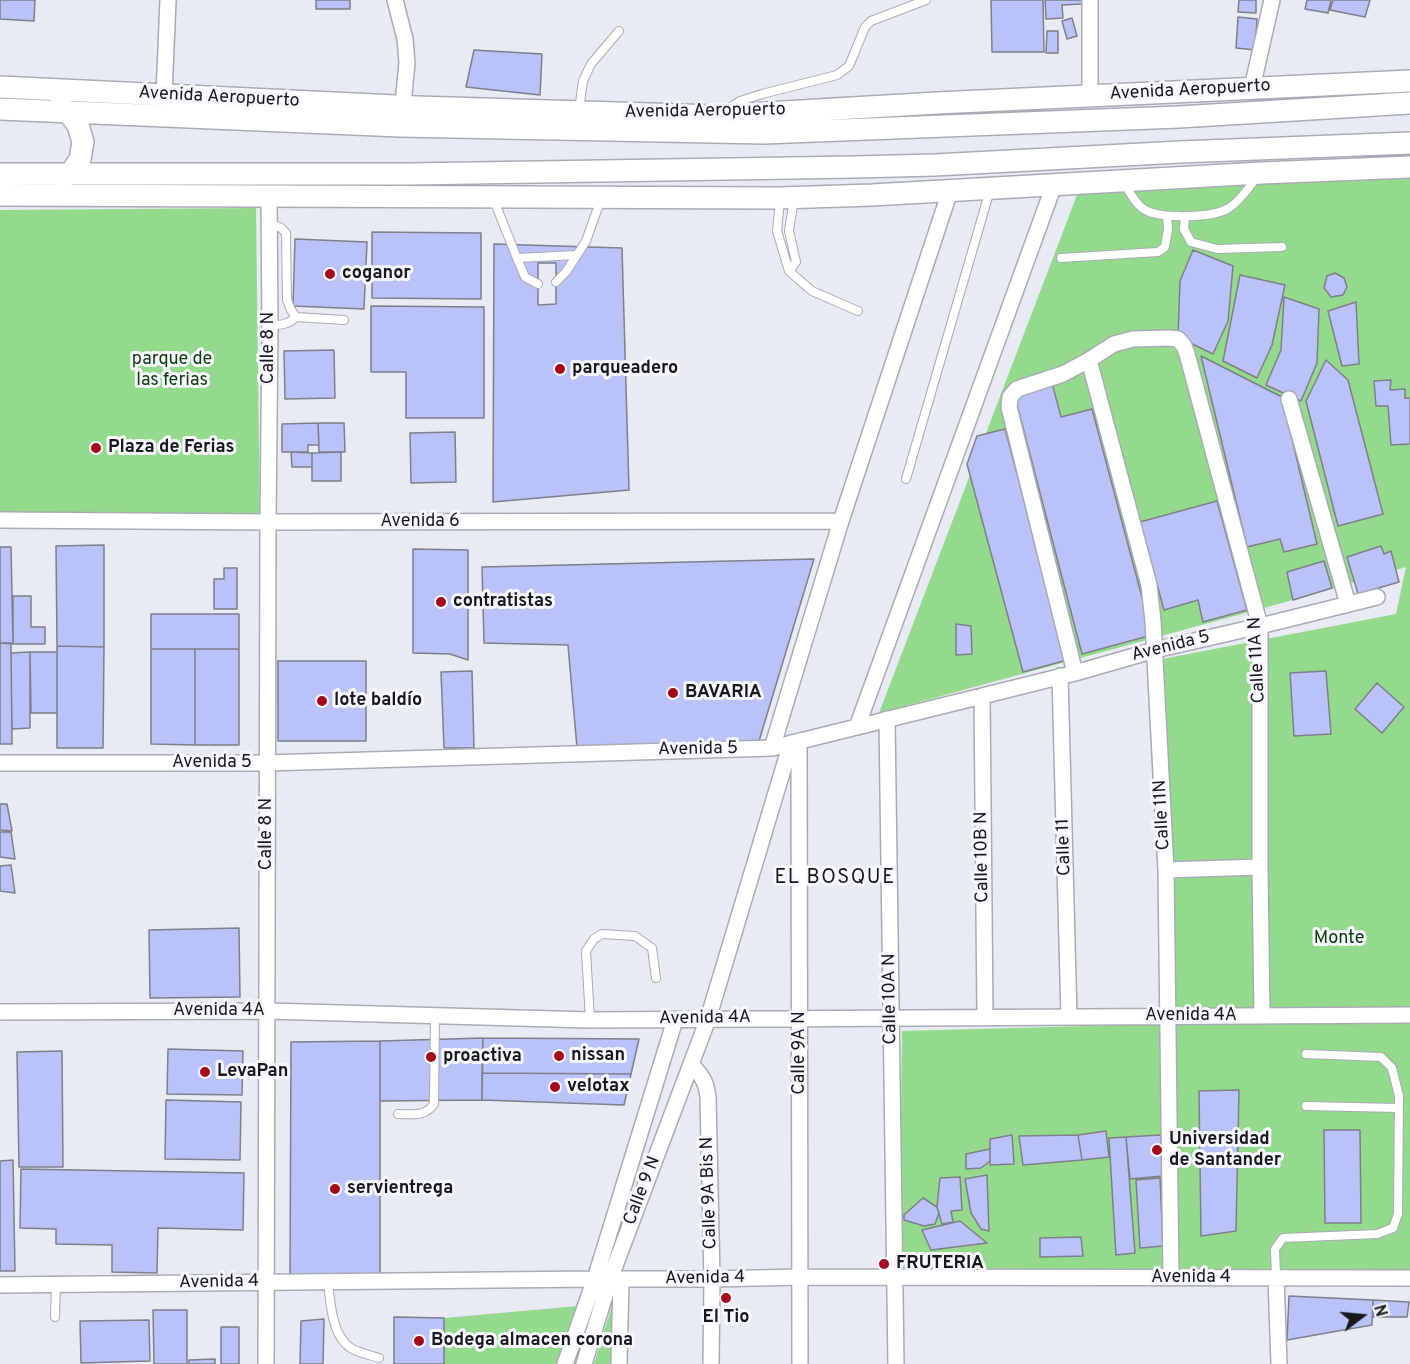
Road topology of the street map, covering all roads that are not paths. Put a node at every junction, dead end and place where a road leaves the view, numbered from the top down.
1 (168, 0) edge
2 (395, 0) edge
3 (926, 0) edge
4 (1090, 0) edge
5 (1272, 0) edge
6 (619, 31) dead end
7 (1410, 81) edge
8 (9, 87) edge
9 (1252, 88) junction
10 (164, 95) junction
11 (1090, 96) junction
12 (1008, 100) junction
13 (1410, 103) edge
14 (0, 109) edge
15 (68, 112) junction
16 (579, 112) junction
17 (402, 116) junction
18 (716, 116) junction
19 (1025, 124) junction
20 (984, 126) junction
21 (1410, 143) edge
22 (1136, 154) junction
23 (1106, 156) junction
24 (896, 166) junction
25 (855, 167) junction
26 (1410, 167) edge
27 (1261, 172) junction
28 (71, 173) junction
29 (377, 173) junction
30 (0, 174) edge
31 (1122, 180) junction
32 (1054, 185) junction
33 (990, 189) junction
34 (950, 191) junction
35 (0, 195) edge
36 (30, 195) junction
37 (872, 195) junction
38 (492, 196) junction
39 (269, 197) junction
40 (602, 197) junction
41 (395, 198) junction
42 (787, 198) junction
43 (1167, 216) junction
44 (1185, 216) junction
45 (269, 223) junction
46 (1282, 247) dead end
47 (577, 255) junction
48 (517, 258) junction
49 (1061, 258) dead end
50 (789, 271) junction
51 (556, 282) dead end
52 (538, 284) dead end
53 (858, 311) dead end
54 (296, 317) junction
55 (344, 320) dead end
56 (270, 325) junction
57 (1089, 360) junction
58 (1010, 397) joint
59 (1289, 399) dead end
60 (906, 479) dead end
61 (0, 520) edge
62 (841, 521) junction
63 (268, 522) junction
64 (1377, 597) dead end
65 (1348, 604) junction
66 (1260, 626) junction
67 (1155, 650) junction
68 (1067, 674) junction
69 (982, 696) junction
70 (887, 719) junction
71 (857, 727) junction
72 (795, 742) junction
73 (772, 748) junction
74 (0, 763) edge
75 (267, 763) junction
76 (1260, 867) junction
77 (1166, 870) junction
78 (656, 978) dead end
79 (268, 1011) junction
80 (0, 1012) edge
81 (435, 1015) junction
82 (1410, 1015) edge
83 (1168, 1016) junction
84 (1262, 1016) junction
85 (985, 1017) junction
86 (1069, 1017) junction
87 (891, 1018) junction
88 (708, 1019) junction
89 (800, 1019) junction
90 (590, 1020) junction
91 (675, 1020) junction
92 (1306, 1054) dead end
93 (691, 1064) junction
94 (1306, 1106) dead end
95 (1399, 1108) junction
96 (398, 1114) dead end
97 (800, 1277) junction
98 (1276, 1277) junction
99 (894, 1278) junction
100 (1171, 1278) junction
101 (1410, 1278) edge
102 (608, 1279) junction
103 (712, 1279) junction
104 (328, 1281) junction
105 (266, 1282) junction
106 (56, 1284) junction
107 (0, 1285) edge
108 (55, 1317) dead end
109 (379, 1358) dead end
110 (266, 1364) edge
111 (565, 1364) edge
112 (584, 1364) edge
113 (619, 1364) edge
114 (711, 1364) edge
115 (801, 1364) edge
116 (896, 1364) edge
117 (1279, 1364) edge

1 - 10 street
2 - 17 street
3 - 18 lane
4 - 11 street
5 - 9 street
6 - 16 lane
7 - 9 main road, Avenida Aeropuerto
8 - 10 main road, Avenida Aeropuerto
8 - 15 main road
9 - 11 main road, Avenida Aeropuerto
10 - 17 main road, Avenida Aeropuerto
11 - 12 main road, Avenida Aeropuerto
12 - 18 main road, Avenida Aeropuerto
12 - 19 main road
12 - 20 main road
13 - 19 main road, Avenida Aeropuerto
14 - 15 main road, Avenida Aeropuerto
15 - 17 main road, Avenida Aeropuerto
15 - 28 main road
16 - 17 main road, Avenida Aeropuerto
16 - 18 main road, Avenida Aeropuerto
17 - 20 main road, Avenida Aeropuerto
19 - 20 main road, Avenida Aeropuerto
21 - 22 main road
22 - 23 main road
22 - 31 main road
23 - 24 main road
23 - 31 main road
24 - 25 main road
24 - 37 main road
25 - 29 main road
25 - 37 main road
26 - 27 main road
27 - 31 main road
27 - 44 lane
28 - 29 main road
28 - 30 main road
28 - 36 main road
29 - 41 main road
31 - 32 main road
31 - 43 lane
32 - 33 main road
32 - 71 street
33 - 34 main road
33 - 60 lane
34 - 37 main road
34 - 62 street
35 - 36 main road
36 - 39 main road
37 - 42 main road
38 - 40 main road
38 - 41 main road
38 - 48 lane
39 - 41 main road
39 - 45 street, Calle 8 N
40 - 42 main road
40 - 47 lane
42 - 50 lane
42 - 50 lane
43 - 44 lane
43 - 49 lane
44 - 46 lane
45 - 54 lane
45 - 56 street, Calle 8 N
47 - 48 lane
47 - 51 lane
48 - 52 lane
50 - 53 lane
54 - 55 lane
54 - 56 lane
56 - 63 street, Calle 8 N
57 - 58 street, Calle 11A N
57 - 66 street, Calle 11A N
57 - 67 street, Calle 11N
58 - 68 street, Calle 11
59 - 65 street
61 - 63 street, Avenida 6
62 - 63 street, Avenida 6
62 - 73 street
63 - 75 street, Calle 8 N
64 - 65 street, Avenida 5
65 - 66 street, Avenida 5
66 - 67 street, Avenida 5
66 - 76 street, Calle 11A N
67 - 68 street, Avenida 5
67 - 77 street, Calle 11N
68 - 69 street, Avenida 5
68 - 86 street, Calle 11
69 - 70 street, Avenida 5
69 - 85 street, Calle 10B N
70 - 71 street, Avenida 5
70 - 87 street, Calle 10A N
71 - 72 street, Avenida 5
72 - 73 street, Avenida 5
72 - 88 street, Calle 9 N
72 - 89 street, Calle 9A N
73 - 75 street, Avenida 5
74 - 75 street, Avenida 5
75 - 79 street, Calle 8 N
76 - 77 street
76 - 84 street, Calle 11A N
77 - 83 street, Calle 11N
78 - 90 lane
79 - 80 street, Avenida 4A
79 - 81 street, Avenida 4A
79 - 105 street, Calle 8 N
81 - 90 street, Avenida 4A
81 - 96 lane
82 - 84 street, Avenida 4A
83 - 84 street, Avenida 4A
83 - 86 street, Avenida 4A
83 - 100 street, Calle 11N
85 - 86 street, Avenida 4A
85 - 87 street, Avenida 4A
87 - 89 street, Avenida 4A
87 - 99 street, Calle 10A N
88 - 89 street, Avenida 4A
88 - 91 street, Avenida 4A
88 - 93 street, Calle 9 N
89 - 97 street, Calle 9A N
90 - 91 street, Avenida 4A
91 - 102 street, Calle 9 N
92 - 95 lane
93 - 102 street, Calle 9 N
93 - 103 street, Calle 9A Bis N
94 - 95 lane
95 - 98 lane
97 - 99 street, Avenida 4
97 - 103 street, Avenida 4
97 - 115 street, Calle 9A N
98 - 100 street, Avenida 4
98 - 101 street, Avenida 4
98 - 117 street
99 - 100 street, Avenida 4
99 - 116 street, Calle 10A N
102 - 103 street, Avenida 4
102 - 104 street, Avenida 4
102 - 111 street, Calle 9 N
102 - 112 street, Calle 9 N
102 - 113 street
103 - 114 street, Calle 9A Bis N
104 - 105 street, Avenida 4
104 - 109 lane
105 - 106 street, Avenida 4
105 - 110 street, Calle 8 N
106 - 107 street, Avenida 4
106 - 108 lane

